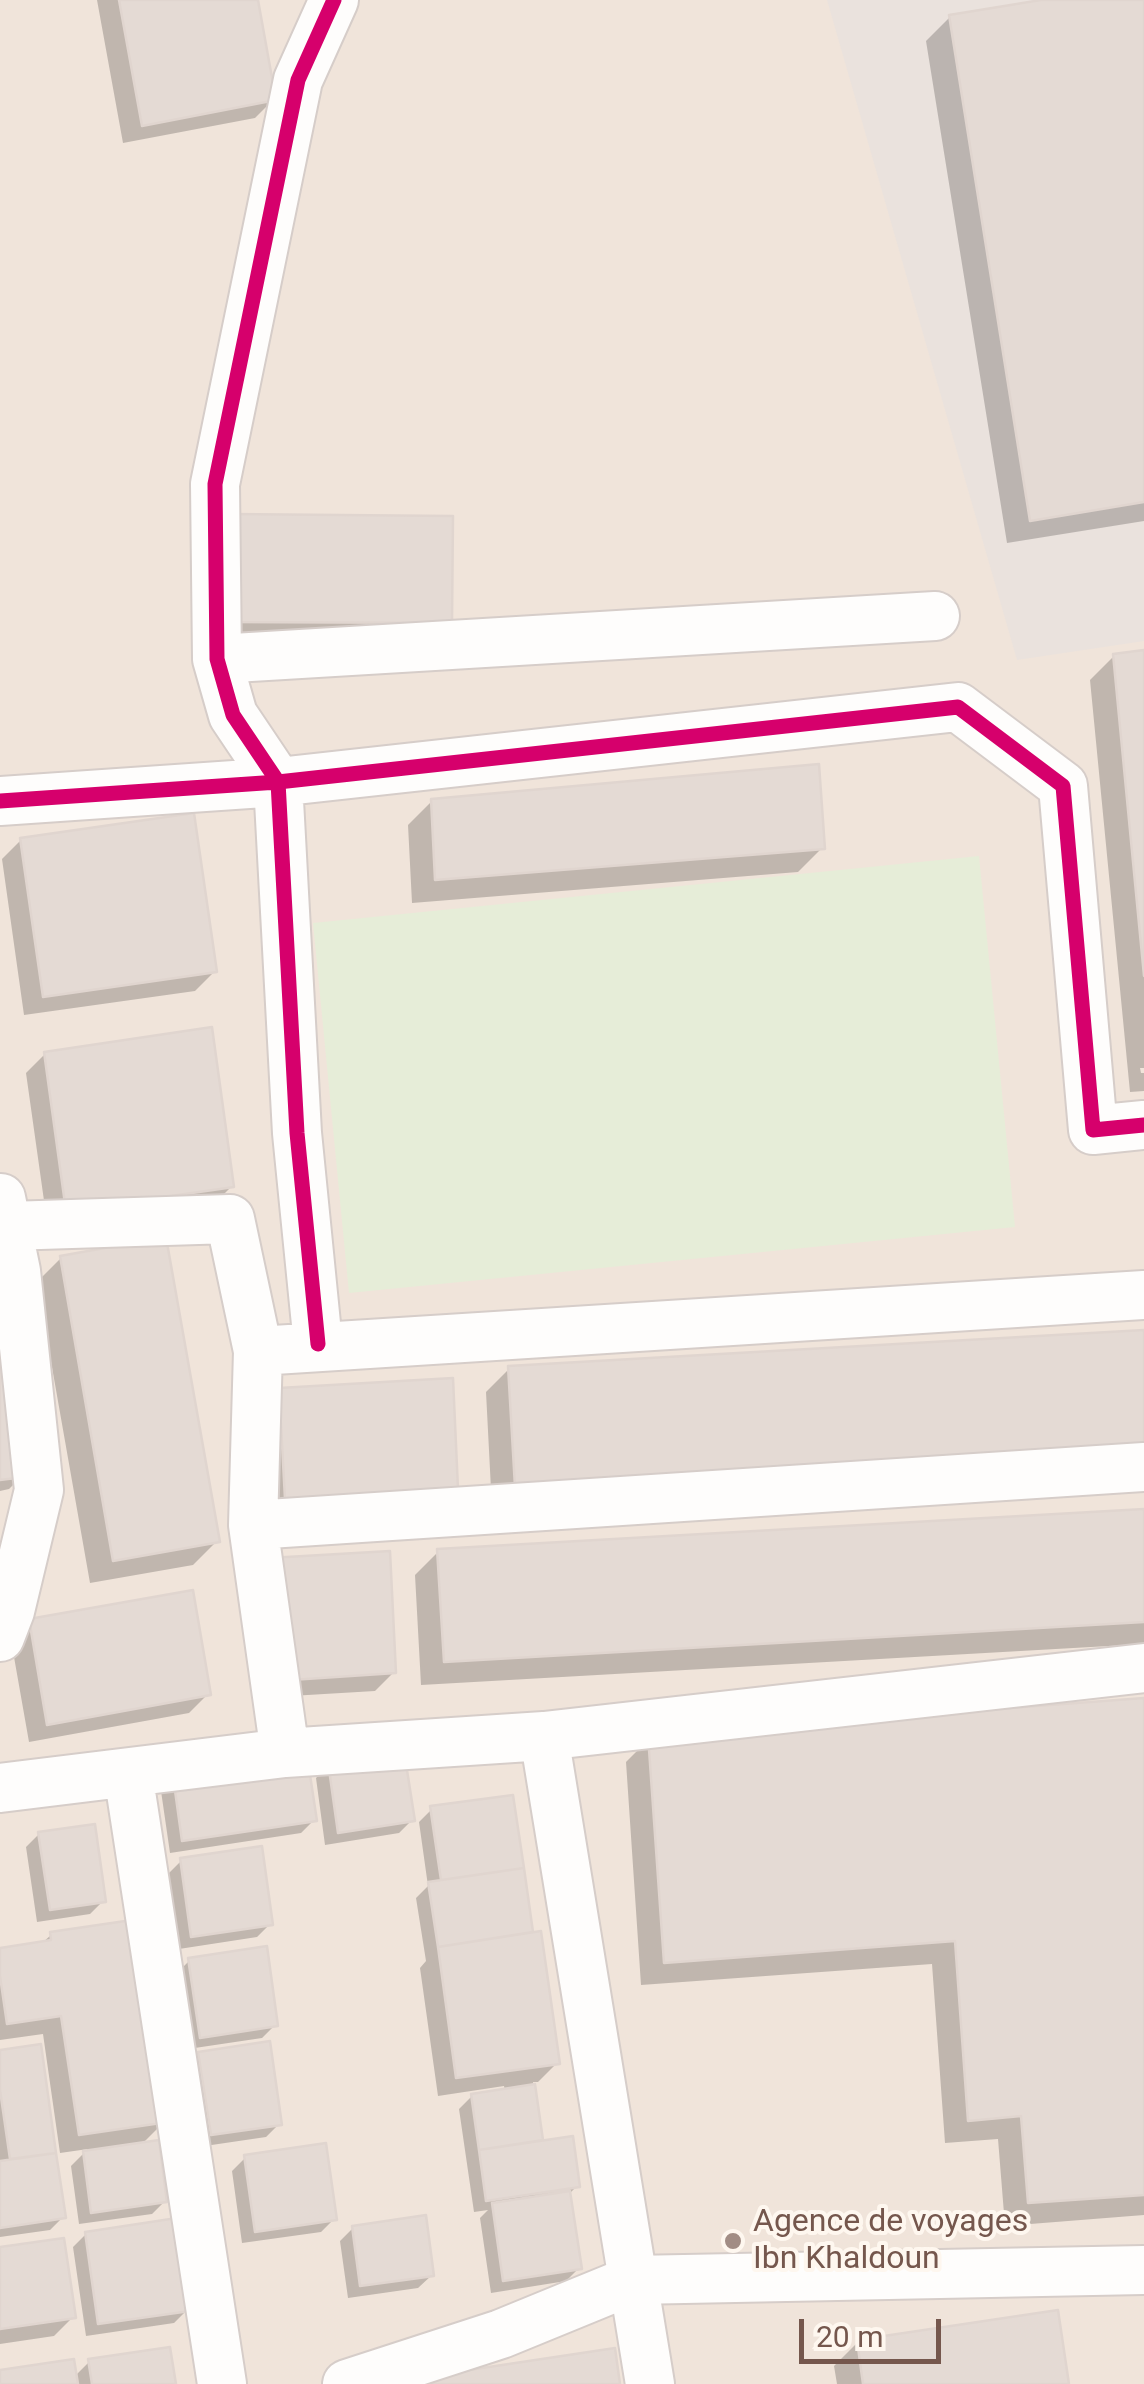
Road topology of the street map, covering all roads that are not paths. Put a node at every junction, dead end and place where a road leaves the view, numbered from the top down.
1 (334, 0) edge
2 (935, 616) dead end
3 (218, 659) junction
4 (278, 782) junction
5 (0, 801) edge
6 (1144, 1125) edge
7 (6, 1242) edge
8 (1144, 1294) edge
9 (318, 1344) junction
10 (258, 1350) junction
11 (1144, 1467) edge
12 (19, 1493) edge
13 (252, 1525) junction
14 (0, 1637) edge
15 (1144, 1668) edge
16 (544, 1736) junction
17 (285, 1753) junction
18 (128, 1773) junction
19 (0, 1788) edge
20 (1144, 2270) edge
21 (633, 2280) junction
22 (222, 2384) edge
23 (347, 2384) edge
24 (650, 2384) edge

1 - 3 street
2 - 3 street
3 - 4 street
4 - 5 street
4 - 6 street
4 - 9 street
7 - 10 street
7 - 12 street
8 - 9 street
9 - 10 street
10 - 13 street
11 - 13 street
12 - 14 street
13 - 17 street
15 - 16 street
16 - 17 street
16 - 21 street
17 - 18 street
18 - 19 street
18 - 22 street
20 - 21 street
21 - 23 street
21 - 24 street

